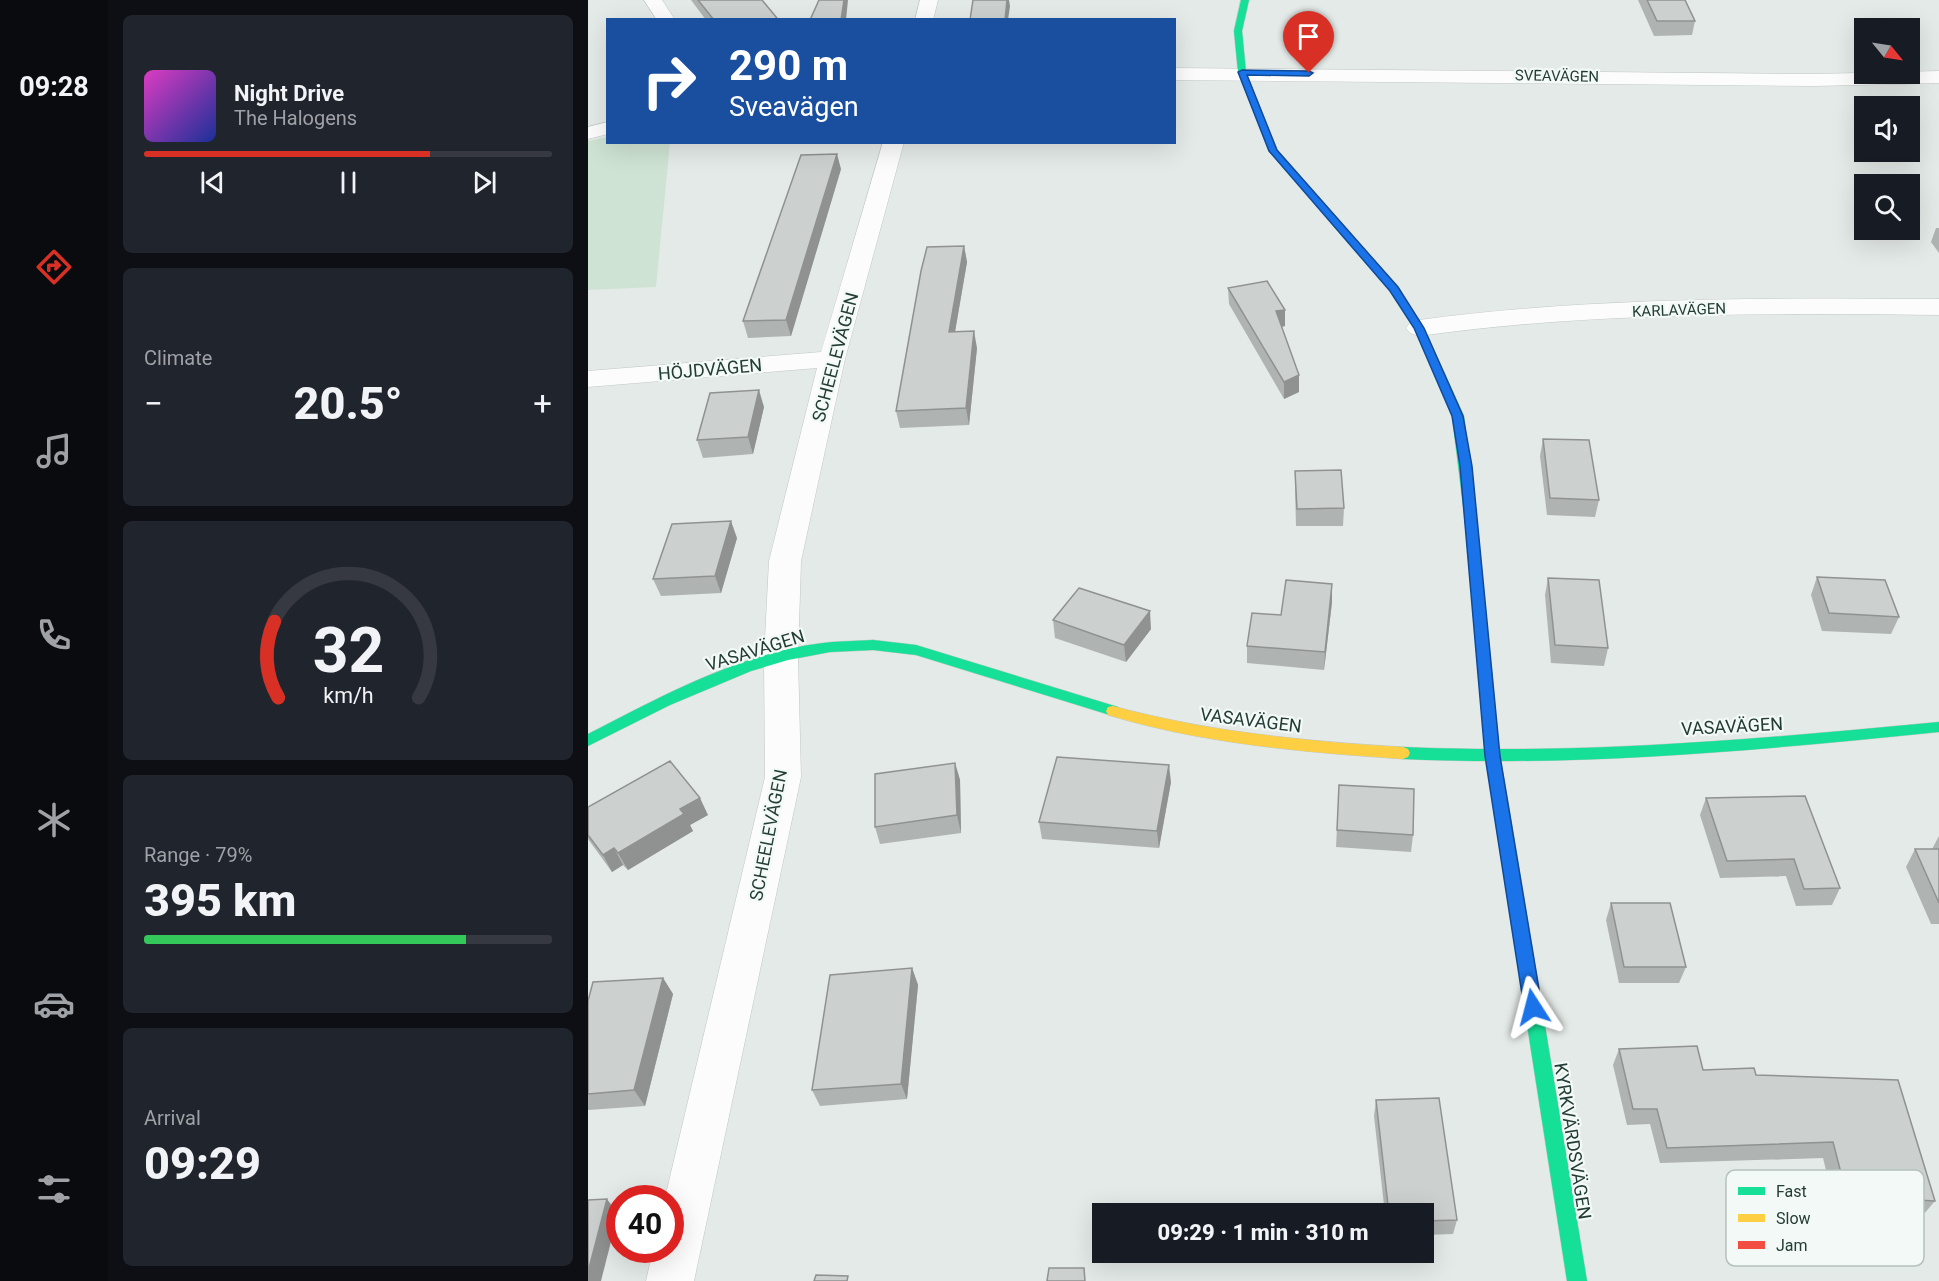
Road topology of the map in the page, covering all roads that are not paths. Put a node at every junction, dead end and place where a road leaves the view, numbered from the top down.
1 (653, 0) edge
2 (929, 0) edge
3 (1245, 0) edge
4 (665, 18) edge
5 (924, 18) edge
6 (1242, 72) junction
7 (1176, 74) edge
8 (1939, 77) edge
9 (606, 128) edge
10 (588, 133) edge
11 (893, 144) edge
12 (1939, 307) edge
13 (1419, 328) junction
14 (832, 359) junction
15 (588, 379) edge
16 (781, 657) junction
17 (1939, 727) edge
18 (588, 741) edge
19 (1493, 756) junction
20 (670, 1281) edge
21 (1577, 1281) edge

1 - 4 street
2 - 5 street
3 - 6 street, KYRKVÄRDSVÄGEN
6 - 7 street, SVEAVÄGEN
6 - 8 street, SVEAVÄGEN
6 - 13 street, KYRKVÄRDSVÄGEN
9 - 10 street
11 - 14 street, SCHEELEVÄGEN
12 - 13 street, KARLAVÄGEN
13 - 19 street, KYRKVÄRDSVÄGEN
14 - 15 street, HÖJDVÄGEN
14 - 16 street, SCHEELEVÄGEN
16 - 18 street, VASAVÄGEN
16 - 19 street, VASAVÄGEN
16 - 20 street, SCHEELEVÄGEN
17 - 19 street, VASAVÄGEN
19 - 21 street, KYRKVÄRDSVÄGEN

